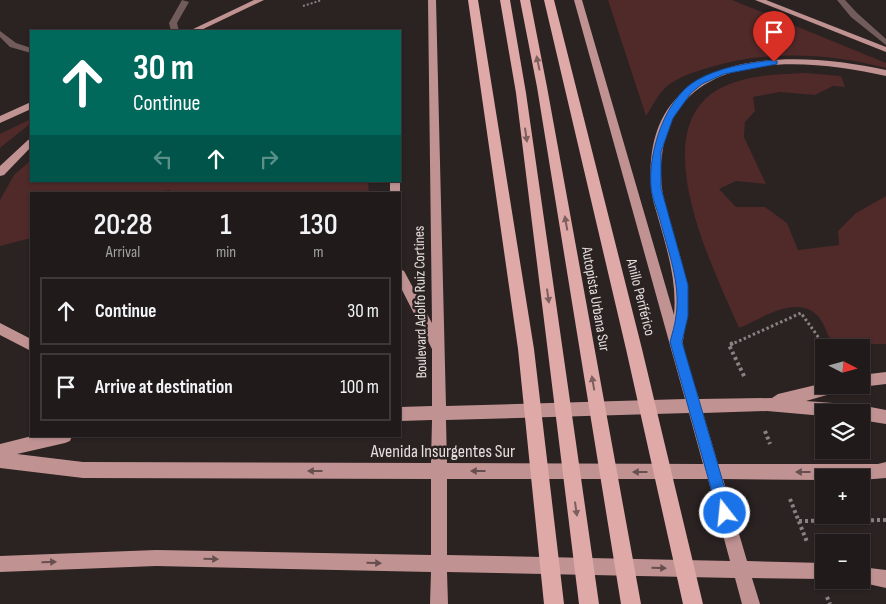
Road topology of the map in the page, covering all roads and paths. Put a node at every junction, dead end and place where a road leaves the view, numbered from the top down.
1 (260, 0) edge
2 (322, 0) edge
3 (432, 0) edge
4 (474, 0) edge
5 (505, 0) edge
6 (525, 0) edge
7 (550, 0) edge
8 (578, 0) edge
9 (759, 0) edge
10 (841, 0) edge
11 (185, 2) dead end
12 (303, 6) dead end
13 (175, 30) edge
14 (194, 30) edge
15 (0, 33) edge
16 (886, 43) edge
17 (886, 50) edge
18 (30, 51) edge
19 (886, 73) edge
20 (30, 105) edge
21 (0, 120) edge
22 (30, 143) edge
23 (0, 172) edge
24 (401, 276) edge
25 (0, 329) edge
26 (820, 339) edge
27 (30, 345) edge
28 (677, 345) junction
29 (728, 345) dead end
30 (439, 350) junction
31 (886, 378) edge
32 (870, 380) edge
33 (815, 392) edge
34 (767, 404) junction
35 (815, 409) edge
36 (401, 414) edge
37 (870, 414) edge
38 (886, 417) edge
39 (61, 437) edge
40 (0, 451) edge
41 (0, 460) edge
42 (886, 470) edge
43 (886, 520) edge
44 (799, 521) dead end
45 (0, 564) edge
46 (815, 571) edge
47 (870, 577) edge
48 (886, 579) edge
49 (439, 604) edge
50 (554, 604) edge
51 (589, 604) edge
52 (630, 604) edge
53 (693, 604) edge
54 (751, 604) edge

1 - 14 main road
2 - 12 path
3 - 30 main road, Boulevard Adolfo Ruiz Cortines
4 - 50 highway
5 -> 51 highway
52 -> 6 highway, Autopista Urbana Sur
7 - 53 highway, Anillo Periférico
8 - 28 main road
9 - 17 main road
10 - 16 lane
11 - 13 lane
15 - 18 lane
19 - 28 main road
20 - 21 main road
22 - 23 main road
24 - 30 main road
25 - 27 main road
26 - 29 path
28 - 54 main road
30 - 49 main road, Boulevard Adolfo Ruiz Cortines
31 - 32 main road
33 - 34 main road
34 - 35 main road
34 - 36 main road
37 - 38 main road
39 - 40 main road
42 -> 41 main road, Avenida Insurgentes Sur
43 - 44 path
45 -> 46 main road
47 - 48 main road

